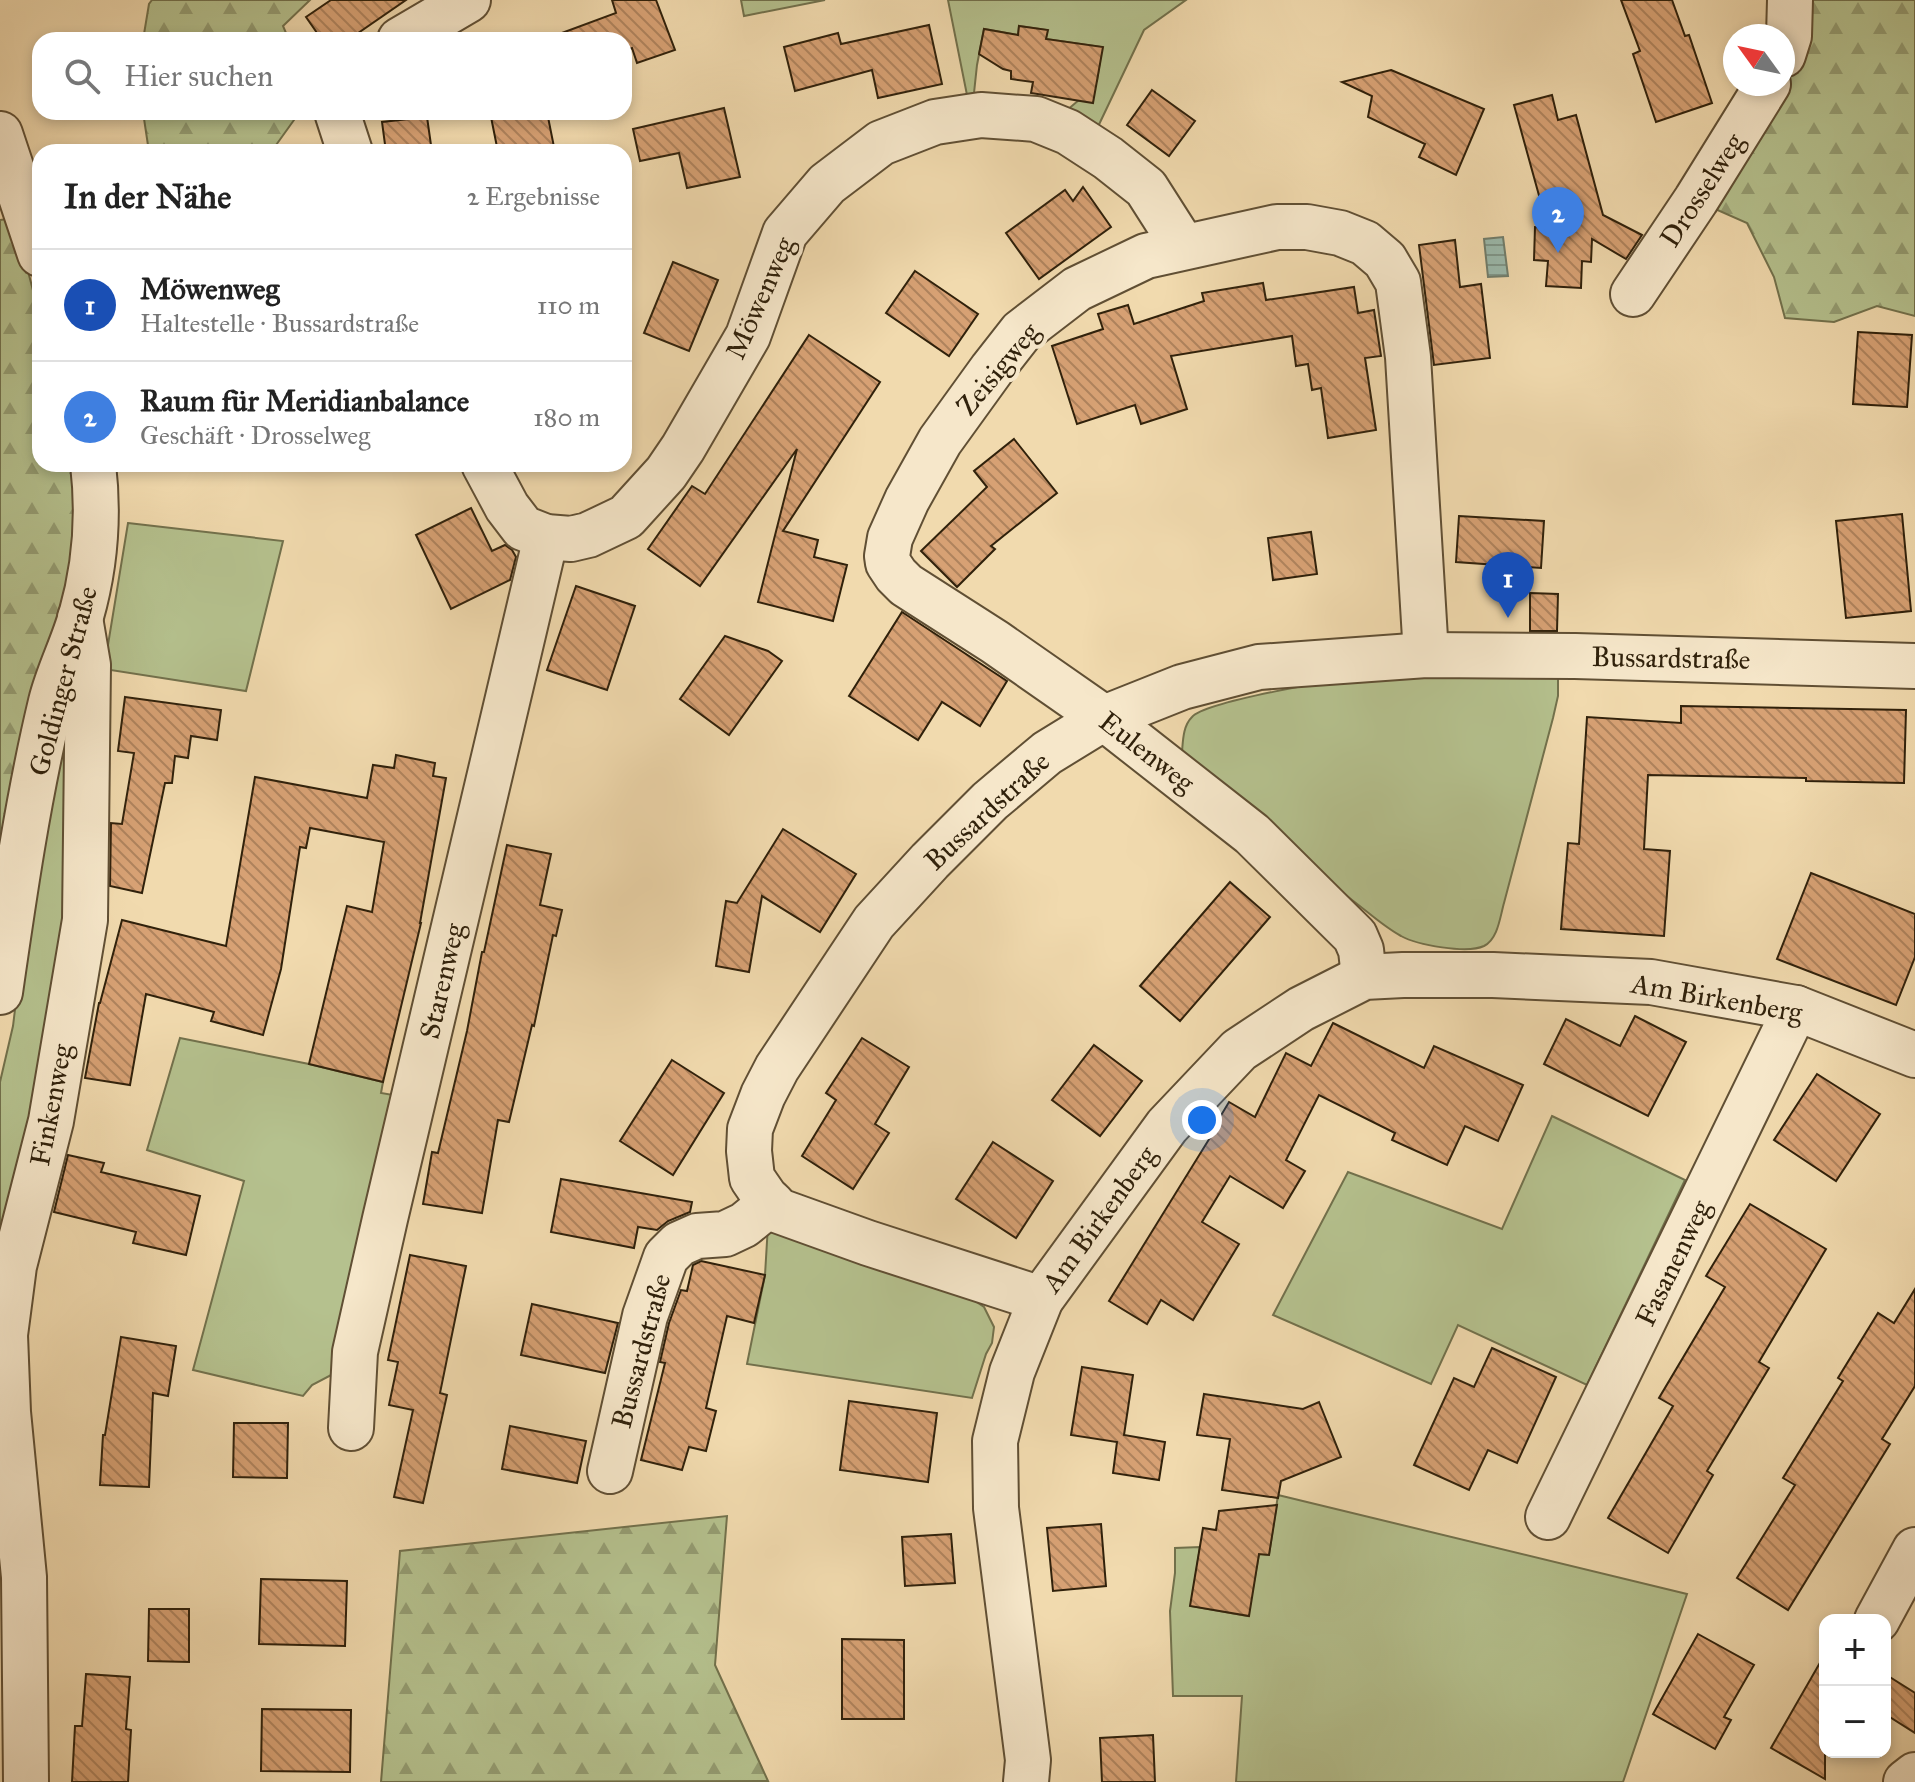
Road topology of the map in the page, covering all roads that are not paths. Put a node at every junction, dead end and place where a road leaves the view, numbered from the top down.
1 (468, 0) edge
2 (1790, 0) edge
3 (1789, 24) edge
4 (414, 32) edge
5 (1761, 96) edge
6 (340, 120) edge
7 (0, 134) edge
8 (347, 144) edge
9 (32, 230) edge
10 (1183, 246) junction
11 (1633, 294) dead end
12 (94, 472) edge
13 (488, 472) edge
14 (546, 537) junction
15 (888, 563) joint
16 (80, 618) junction
17 (1426, 655) junction
18 (1915, 666) edge
19 (1104, 718) junction
20 (1364, 977) junction
21 (0, 992) edge
22 (1796, 1008) junction
23 (1915, 1055) edge
24 (771, 1203) junction
25 (1041, 1299) junction
26 (351, 1428) dead end
27 (610, 1471) dead end
28 (1548, 1517) dead end
29 (1915, 1550) edge
30 (1880, 1614) edge
31 (1915, 1775) edge
32 (26, 1782) edge
33 (1026, 1782) edge
34 (1906, 1782) edge

1 - 4 street
2 - 3 street
5 - 11 street, Drosselweg
6 - 8 street
7 - 9 street
10 - 14 street, Möwenweg
10 - 15 street, Zeisigweg
10 - 17 street
12 - 16 street, Goldinger Straße
13 - 14 street
14 - 26 street, Starenweg
15 - 19 street, Eulenweg
16 - 21 street, Goldinger Straße
16 - 32 street, Finkenweg
17 - 18 street, Bussardstraße
17 - 19 street, Bussardstraße
19 - 20 street, Eulenweg
19 - 24 street, Bussardstraße
20 - 22 street, Am Birkenberg
20 - 25 street, Am Birkenberg
22 - 23 street, Am Birkenberg
22 - 28 street, Fasanenweg
24 - 25 street
24 - 27 street, Bussardstraße
25 - 33 street, Am Birkenberg
29 - 30 street
31 - 34 street

